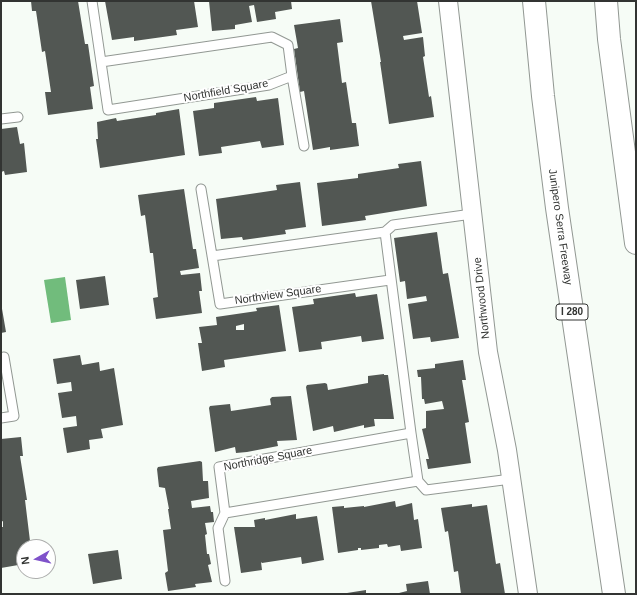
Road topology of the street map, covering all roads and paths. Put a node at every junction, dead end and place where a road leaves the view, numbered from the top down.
1 (92, 1) edge
2 (448, 1) edge
3 (534, 1) edge
4 (606, 1) edge
5 (101, 62) junction
6 (292, 76) junction
7 (18, 117) dead end
8 (1, 119) edge
9 (304, 146) dead end
10 (201, 189) dead end
11 (472, 214) junction
12 (385, 232) junction
13 (636, 243) edge
14 (212, 256) junction
15 (390, 280) junction
16 (4, 357) dead end
17 (1, 418) edge
18 (411, 433) junction
19 (511, 479) junction
20 (418, 481) junction
21 (225, 513) junction
22 (225, 581) dead end
23 (528, 594) edge
24 (614, 594) edge

1 - 5 lane, Northfield Square
2 - 11 street, Northwood Drive
3 - 24 highway, Junipero Serra Freeway / I 280
4 - 13 highway
5 - 6 lane
5 - 6 lane, Northfield Square
6 - 9 lane
7 - 8 lane
10 - 14 lane
11 - 12 lane
11 - 19 street, Northwood Drive
12 - 14 lane
12 - 15 lane
14 - 15 lane, Northview Square
15 - 18 lane
16 - 17 lane
18 - 20 lane
18 - 21 lane, Northridge Square
19 - 20 lane
19 - 23 street, Northwood Drive
20 - 21 lane
21 - 22 lane

